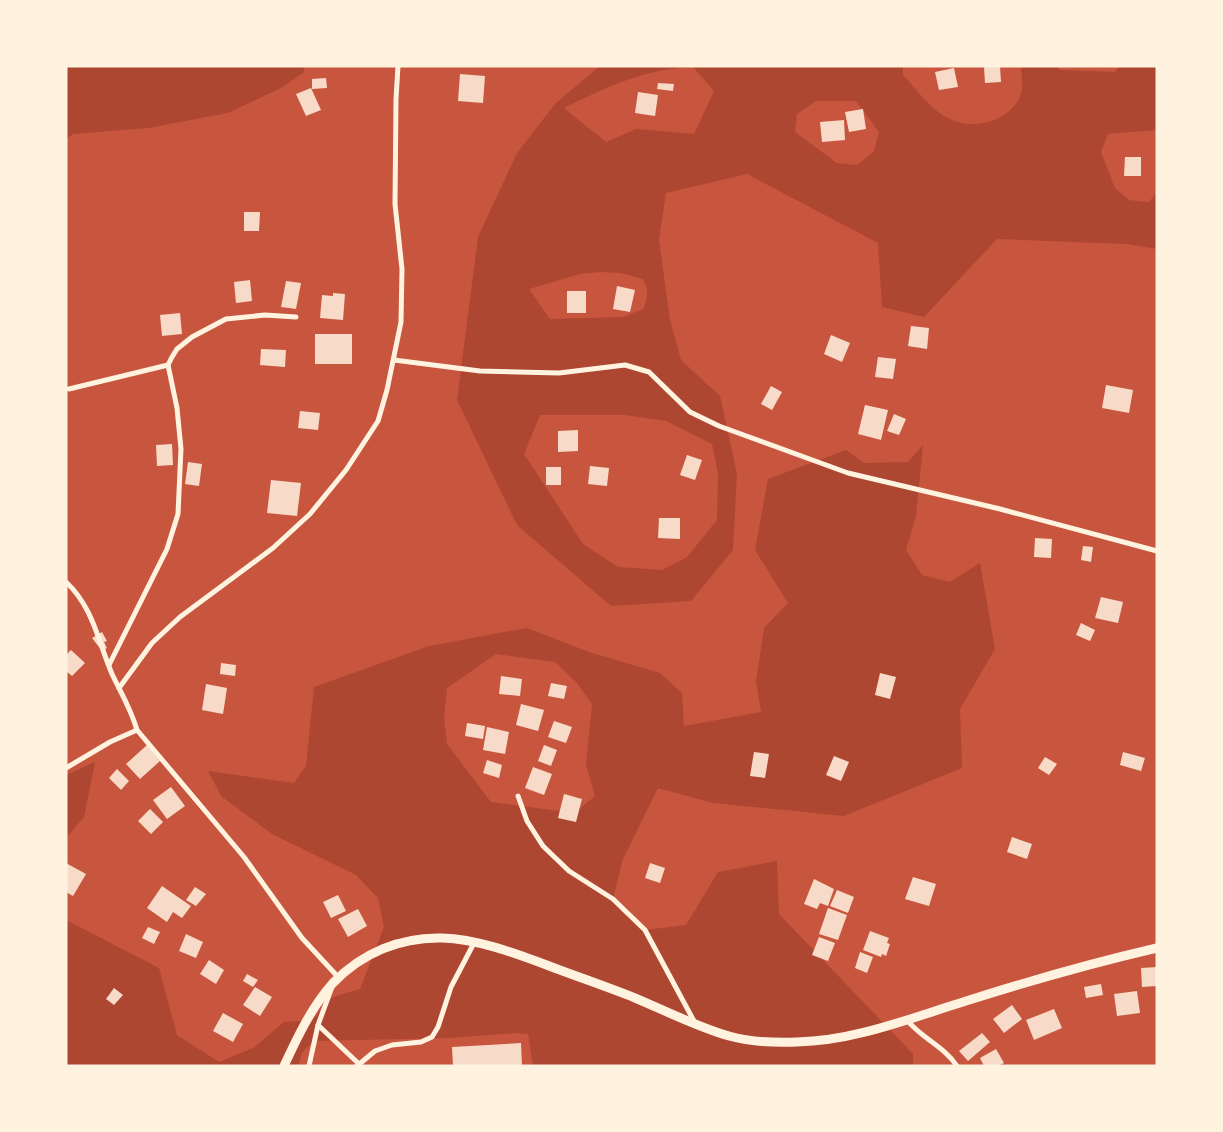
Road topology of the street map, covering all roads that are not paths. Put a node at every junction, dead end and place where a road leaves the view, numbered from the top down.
1 (398, 66) edge
2 (296, 317) dead end
3 (394, 360) junction
4 (168, 366) junction
5 (70, 388) dead end
6 (1157, 551) edge
7 (66, 582) edge
8 (109, 665) junction
9 (119, 688) junction
10 (137, 730) junction
11 (66, 768) edge
12 (518, 796) dead end
13 (474, 943) junction
14 (1157, 948) edge
15 (337, 980) junction
16 (907, 1019) junction
17 (318, 1025) junction
18 (696, 1025) junction
19 (358, 1065) edge
20 (284, 1066) edge
21 (309, 1066) edge
22 (957, 1066) edge

1 - 3 street
2 - 4 street
3 - 6 street
3 - 9 street
4 - 5 street
4 - 8 street
7 - 8 street
8 - 9 street
9 - 10 street
10 - 11 street
10 - 15 street
12 - 18 street
13 - 15 main road
13 - 18 main road
13 - 19 street
14 - 16 main road
15 - 17 street
15 - 20 main road
16 - 18 main road
16 - 22 street
17 - 19 street
17 - 21 street

